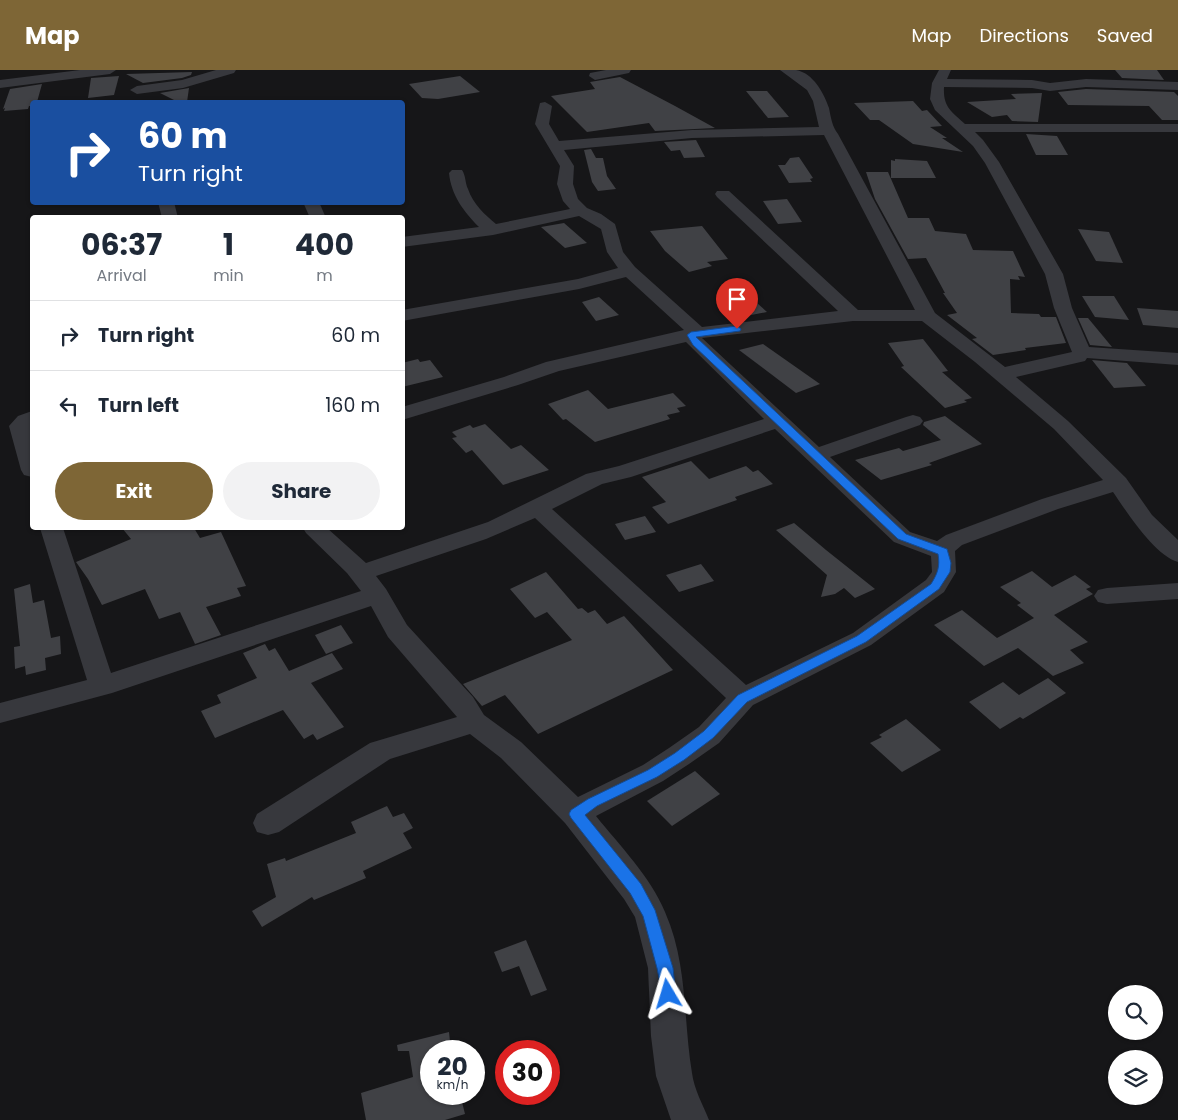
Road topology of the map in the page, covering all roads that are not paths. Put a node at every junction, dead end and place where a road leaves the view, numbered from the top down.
1 (110, 70) edge
2 (230, 70) edge
3 (624, 70) edge
4 (786, 70) edge
5 (133, 76) dead end
6 (595, 76) dead end
7 (942, 76) edge
8 (0, 84) edge
9 (1178, 86) edge
10 (139, 96) edge
11 (544, 106) dead end
12 (961, 128) junction
13 (1178, 128) edge
14 (827, 131) junction
15 (555, 146) junction
16 (457, 173) dead end
17 (723, 194) dead end
18 (581, 211) junction
19 (493, 230) junction
20 (405, 242) edge
21 (629, 271) junction
22 (405, 315) edge
23 (853, 315) junction
24 (927, 316) junction
25 (694, 334) junction
26 (1082, 352) junction
27 (1178, 359) edge
28 (1001, 374) junction
29 (405, 413) edge
30 (30, 419) edge
31 (778, 421) junction
32 (913, 421) dead end
33 (815, 455) junction
34 (30, 463) edge
35 (1118, 483) junction
36 (537, 508) junction
37 (52, 530) edge
38 (316, 530) edge
39 (943, 552) junction
40 (1178, 554) edge
41 (369, 584) junction
42 (1178, 591) edge
43 (1107, 596) dead end
44 (102, 686) junction
45 (743, 698) junction
46 (0, 713) edge
47 (474, 722) junction
48 (576, 814) junction
49 (268, 822) dead end
50 (690, 1120) edge

1 - 8 street
2 - 10 street
3 - 6 street
4 - 14 street
5 - 10 street
7 - 9 street
7 - 12 street
11 - 15 street
12 - 13 street
12 - 26 street
14 - 15 street
14 - 24 street
15 - 18 street
16 - 19 street
17 - 23 street
18 - 19 street
18 - 21 street
19 - 20 street
21 - 22 street
21 - 25 street
23 - 24 street
23 - 25 street
24 - 28 street
25 - 29 street
25 - 31 street
26 - 27 street
26 - 28 street
28 - 35 street
30 - 34 street
31 - 33 street
31 - 36 street
32 - 33 street
33 - 39 street
35 - 39 street
35 - 40 street
36 - 41 street
36 - 45 street
37 - 44 street
38 - 41 street
39 - 45 street
41 - 44 street
41 - 47 street
42 - 43 street
44 - 46 street
45 - 48 street
47 - 48 street
47 - 49 street
48 - 50 street

